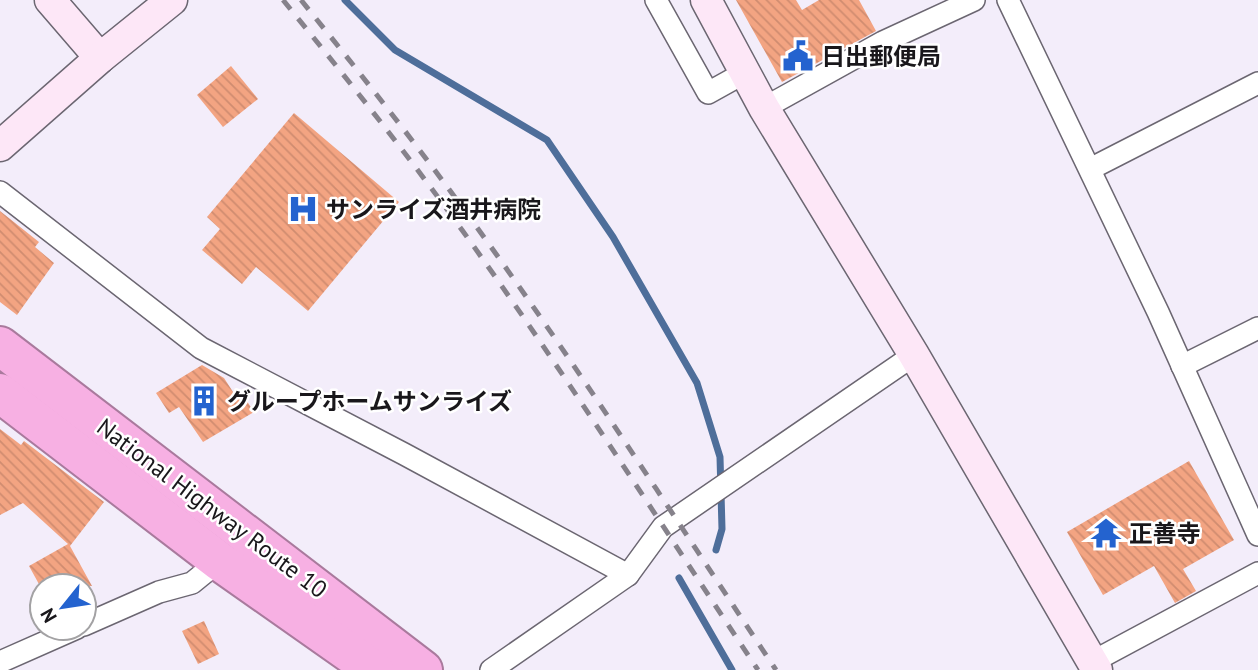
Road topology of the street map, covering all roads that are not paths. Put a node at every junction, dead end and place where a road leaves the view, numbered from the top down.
1 (50, 0) edge
2 (172, 0) edge
3 (656, 0) edge
4 (706, 0) edge
5 (974, 0) edge
6 (1008, 0) edge
7 (100, 58) junction
8 (744, 73) junction
9 (1258, 83) edge
10 (764, 108) junction
11 (0, 146) edge
12 (1090, 169) junction
13 (0, 192) edge
14 (1258, 328) edge
15 (0, 346) edge
16 (914, 355) junction
17 (1182, 366) junction
18 (0, 393) edge
19 (1258, 536) edge
20 (219, 561) junction
21 (1258, 573) edge
22 (628, 575) junction
23 (98, 619) edge
24 (45, 642) edge
25 (0, 662) edge
26 (1094, 666) edge
27 (374, 670) edge
28 (423, 670) edge
29 (491, 670) edge

1 - 7 street
2 - 7 street
3 - 8 street
4 - 8 street
5 - 10 street
6 - 12 street
7 - 11 street
8 - 10 street
9 - 12 street
10 - 16 street
12 - 17 street
13 - 22 street
14 - 17 street
15 - 28 highway, National Highway Route 10
16 - 22 street
16 - 26 street
17 - 19 street
18 - 20 highway, National Highway Route 10
20 - 23 street
20 - 27 highway, National Highway Route 10
21 - 26 street
22 - 29 street
24 - 25 street

